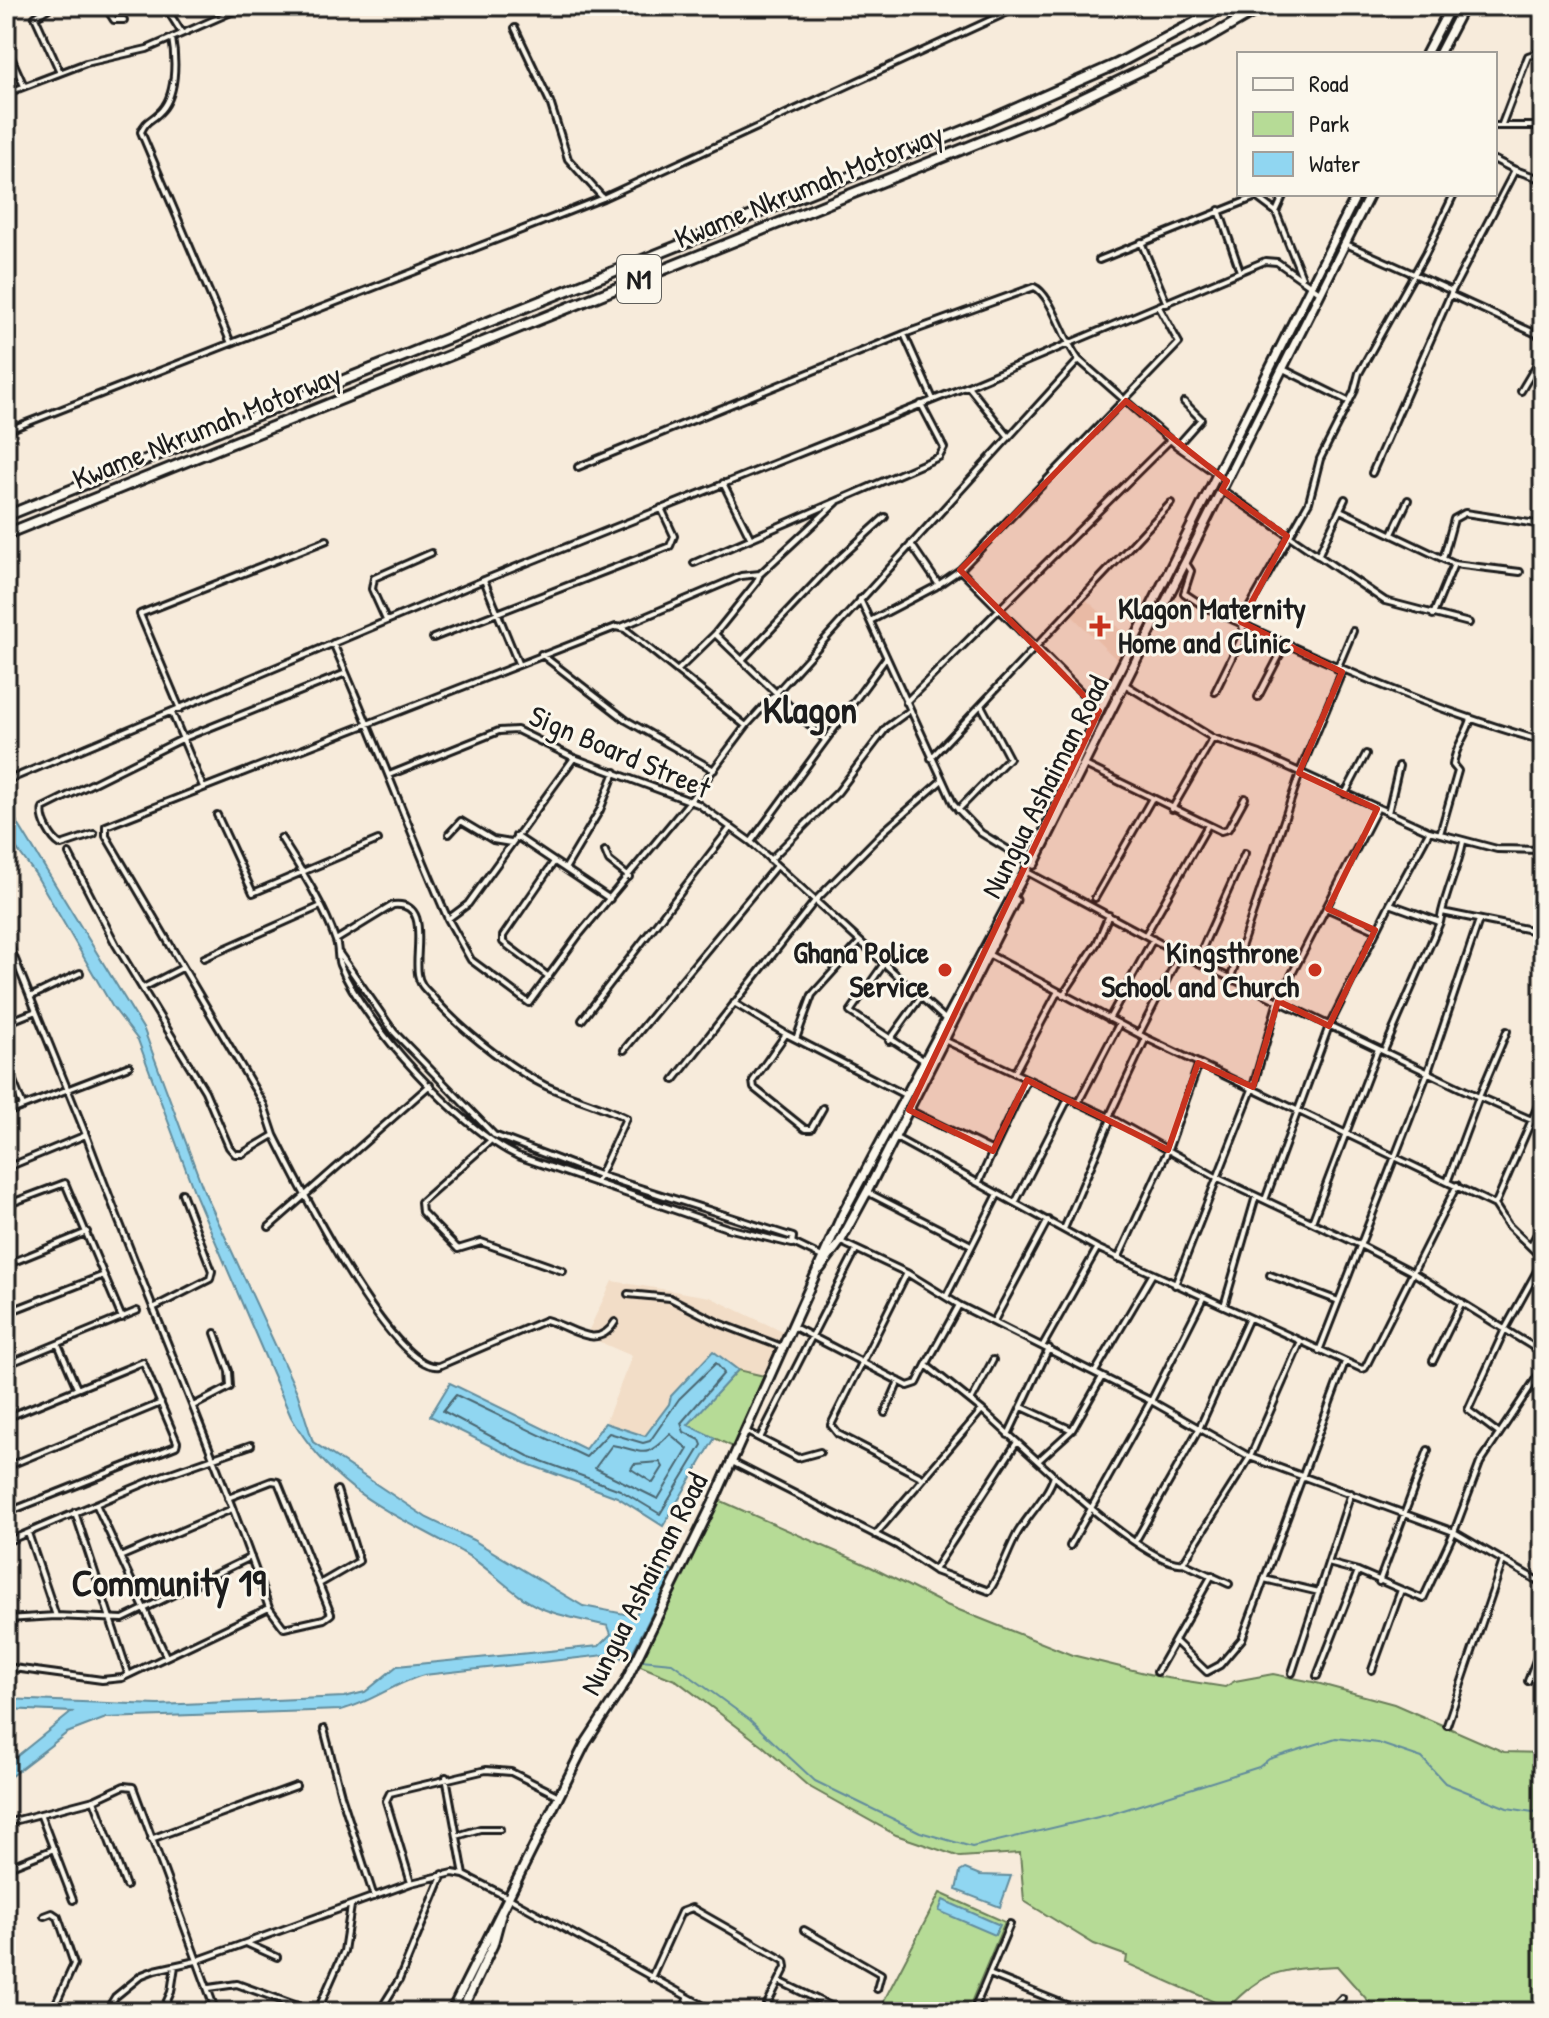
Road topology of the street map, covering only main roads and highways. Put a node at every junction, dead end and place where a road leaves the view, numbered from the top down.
1 (1226, 6) edge
2 (1264, 6) edge
3 (1451, 6) edge
4 (1464, 6) edge
5 (1427, 52) edge
6 (1440, 52) edge
7 (1356, 196) edge
8 (1369, 196) edge
9 (6, 516) edge
10 (6, 534) edge
11 (1032, 864) junction
12 (950, 1023) junction
13 (942, 1039) junction
14 (820, 1269) junction
15 (496, 1927) junction
16 (451, 2012) edge
17 (461, 2012) edge

1 - 9 highway, Kwame Nkrumah Motorway / N1
2 - 10 highway, Kwame Nkrumah Motorway / N1
3 - 5 main road
4 - 6 main road
7 - 11 main road, Nungua Ashaiman Road
8 - 11 main road, Nungua Ashaiman Road
11 - 12 main road, Nungua Ashaiman Road
11 - 12 main road, Nungua Ashaiman Road
12 - 13 main road, Nungua Ashaiman Road
13 - 14 main road, Nungua Ashaiman Road
13 - 14 main road, Nungua Ashaiman Road
14 - 15 main road, Nungua Ashaiman Road
15 - 16 main road, Nungua Ashaiman Road
15 - 17 main road, Nungua Ashaiman Road

